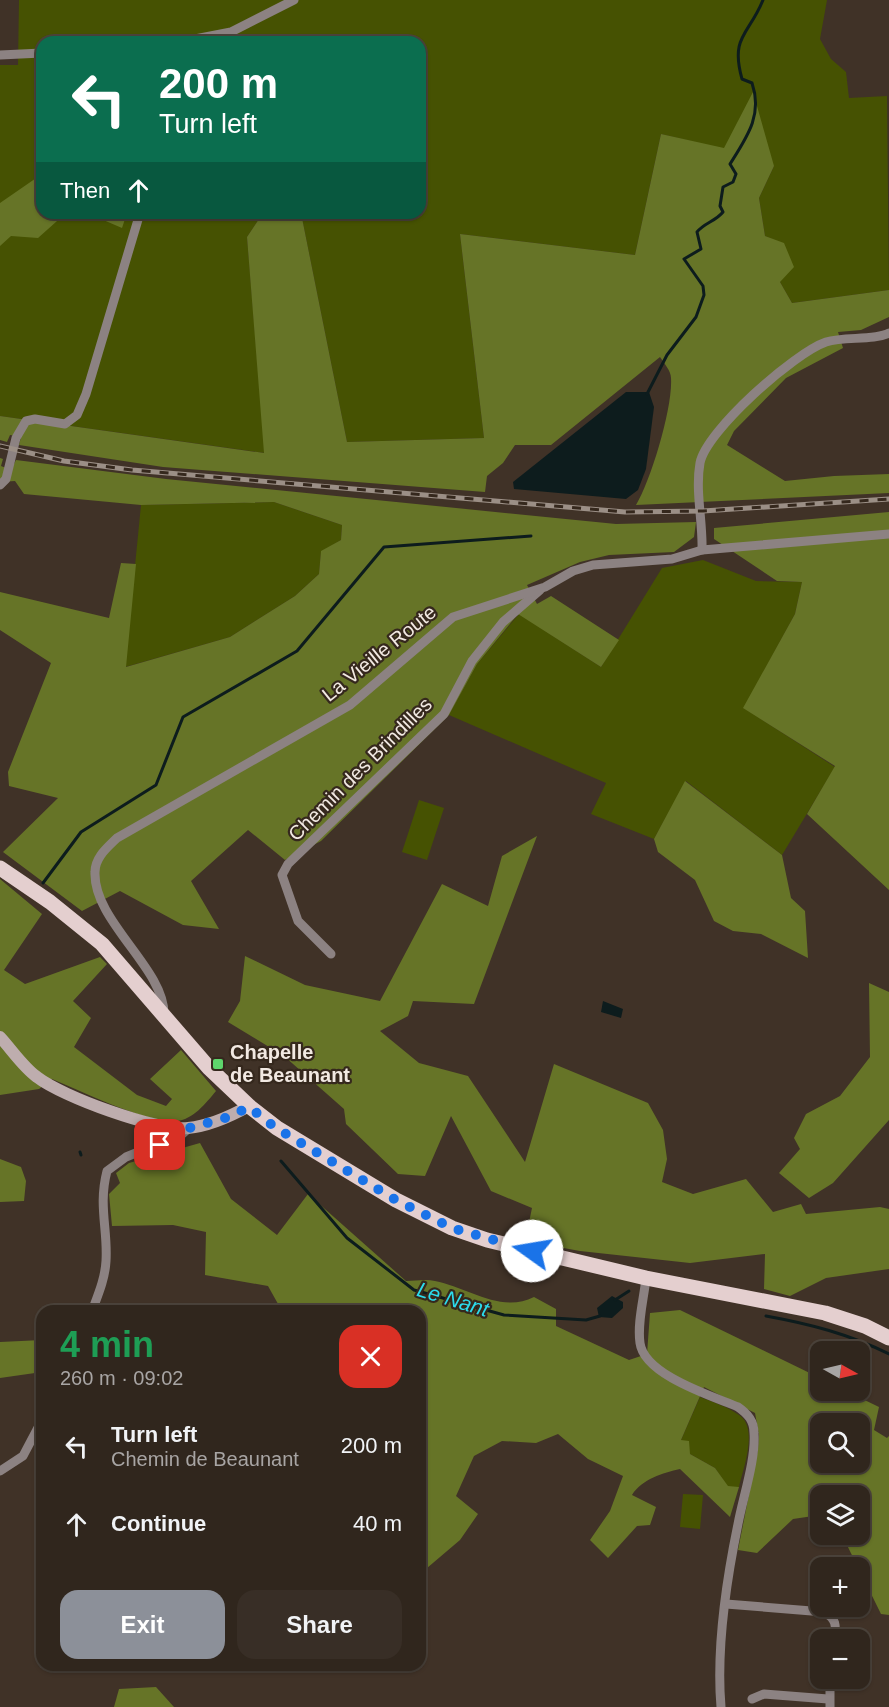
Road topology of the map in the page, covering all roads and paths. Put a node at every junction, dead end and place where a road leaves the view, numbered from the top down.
1 (294, 0) edge
2 (215, 36) edge
3 (36, 53) edge
4 (0, 56) edge
5 (138, 219) edge
6 (889, 333) edge
7 (0, 485) edge
8 (889, 534) edge
9 (702, 550) junction
10 (544, 587) junction
11 (0, 868) edge
12 (331, 954) dead end
13 (164, 1017) junction
14 (0, 1037) edge
15 (249, 1107) junction
16 (189, 1128) junction
17 (646, 1278) junction
18 (94, 1305) edge
19 (889, 1338) edge
20 (36, 1433) edge
21 (36, 1444) edge
22 (30, 1446) junction
23 (0, 1470) edge
24 (726, 1604) junction
25 (836, 1629) edge
26 (752, 1699) dead end
27 (829, 1703) edge
28 (721, 1707) edge

1 - 2 street
3 - 4 street
5 - 7 street
6 - 9 street
8 - 9 street, La Vieille Route
9 - 10 street, La Vieille Route
10 - 12 street, Chemin des Brindilles
10 - 13 street, La Vieille Route
11 - 13 main road
13 - 15 main road
14 - 16 street
15 - 16 street
15 - 17 main road
16 - 18 street
17 - 19 main road
17 - 24 street
20 - 22 street
21 - 22 street
22 - 23 street
24 - 25 street
24 - 28 street
26 - 27 street

